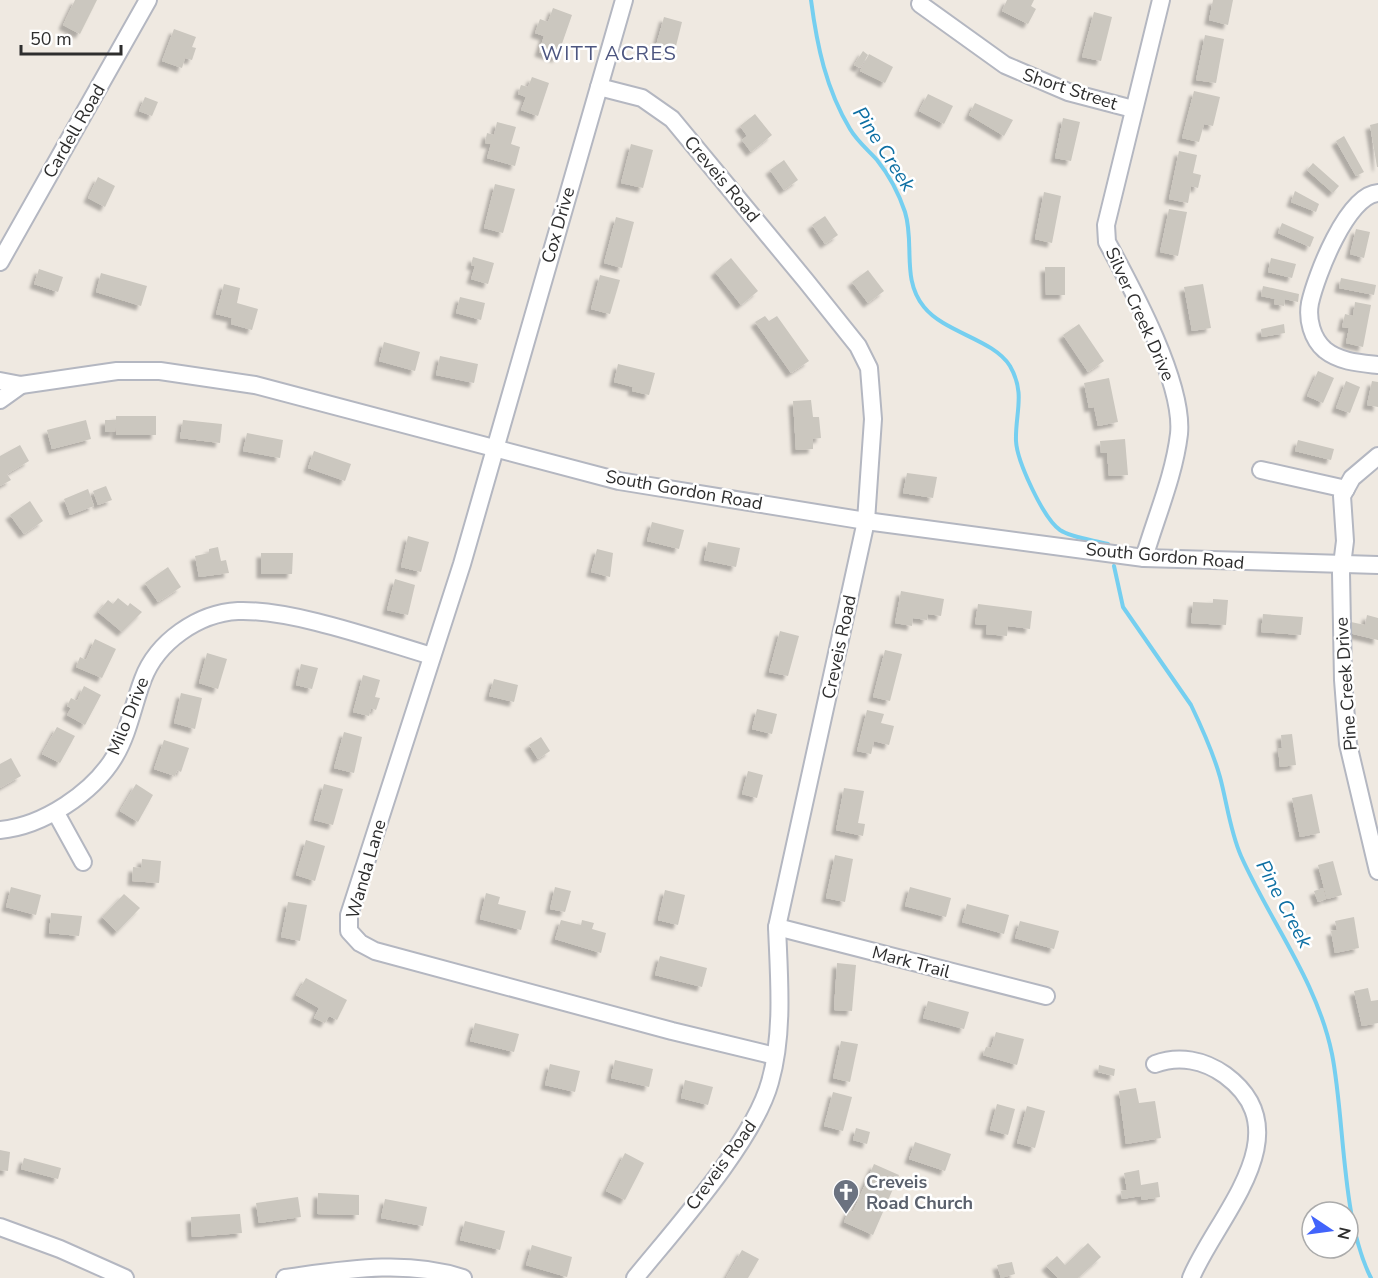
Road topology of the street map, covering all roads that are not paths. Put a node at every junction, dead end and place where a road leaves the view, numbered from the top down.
1 (148, 0) edge
2 (624, 0) edge
3 (1161, 0) edge
4 (920, 4) dead end
5 (598, 87) junction
6 (1133, 109) junction
7 (1378, 193) edge
8 (0, 262) edge
9 (1378, 365) edge
10 (0, 381) edge
11 (21, 385) junction
12 (0, 400) edge
13 (492, 449) junction
14 (1378, 456) edge
15 (1261, 470) dead end
16 (1346, 489) junction
17 (866, 521) junction
18 (1144, 558) junction
19 (1343, 566) junction
20 (1378, 566) edge
21 (432, 656) junction
22 (56, 813) junction
23 (0, 830) edge
24 (83, 862) dead end
25 (1378, 871) edge
26 (777, 927) junction
27 (1046, 996) dead end
28 (775, 1056) junction
29 (1155, 1064) dead end
30 (0, 1227) edge
31 (125, 1278) edge
32 (285, 1278) edge
33 (463, 1278) edge
34 (635, 1278) edge
35 (1191, 1278) edge

1 - 8 street, Cardell Road
2 - 5 street, Cox Drive
3 - 6 street, Silver Creek Drive
4 - 6 street, Short Street
5 - 13 street, Cox Drive
5 - 17 street, Creveis Road
6 - 18 street, Silver Creek Drive
7 - 9 street
10 - 11 street, South Gordon Road
11 - 12 street
11 - 13 street, South Gordon Road
13 - 17 street, South Gordon Road
13 - 21 street, Wanda Lane
14 - 16 street
15 - 16 street
16 - 19 street, Pine Creek Drive
17 - 18 street, South Gordon Road
17 - 26 street, Creveis Road
18 - 19 street, South Gordon Road
19 - 20 street, South Gordon Road
19 - 25 street, Pine Creek Drive
21 - 22 street, Milo Drive
21 - 28 street, Wanda Lane
22 - 23 street, Milo Drive
22 - 24 street
26 - 27 street, Mark Trail
26 - 28 street, Creveis Road
28 - 34 street, Creveis Road
29 - 35 street
30 - 31 street
32 - 33 street

